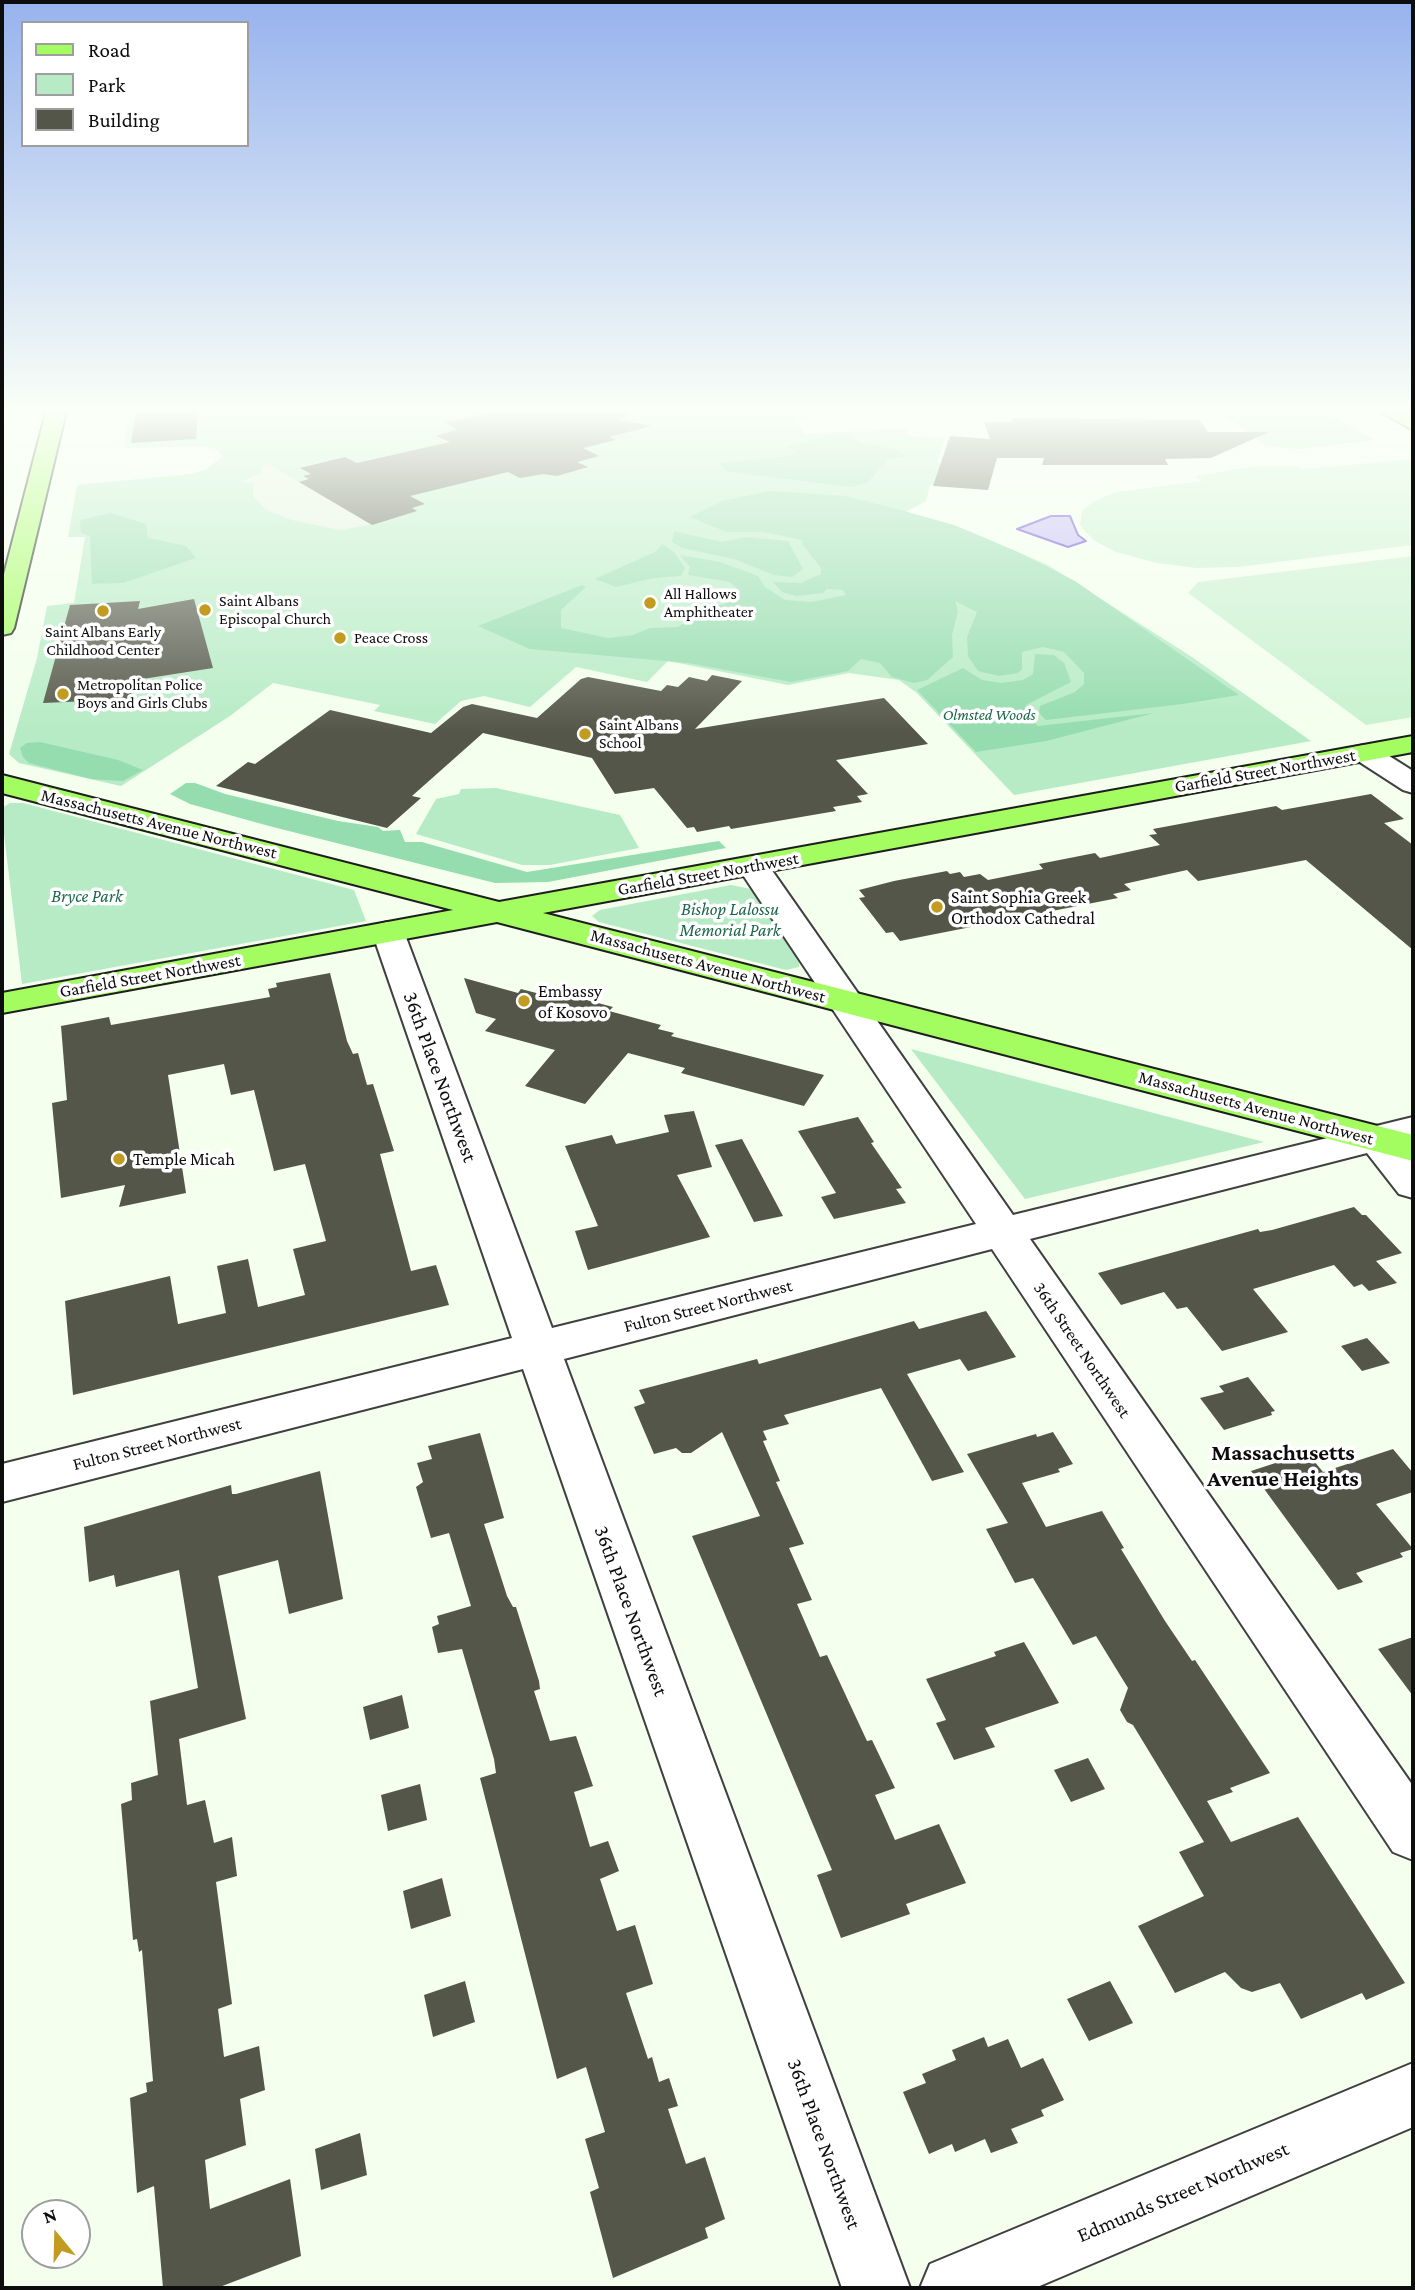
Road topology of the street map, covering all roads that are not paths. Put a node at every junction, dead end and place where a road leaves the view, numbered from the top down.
1 (29, 519) edge
2 (2, 628) edge
3 (1413, 744) edge
4 (1365, 753) junction
5 (2, 783) edge
6 (1413, 784) edge
7 (753, 866) junction
8 (365, 877) junction
9 (500, 912) junction
10 (388, 932) junction
11 (844, 1001) junction
12 (2, 1003) edge
13 (1401, 1139) edge
14 (1413, 1185) edge
15 (1002, 1233) junction
16 (540, 1348) junction
17 (2, 1483) edge
18 (1413, 1833) edge
19 (1413, 2095) edge
20 (876, 2288) edge
21 (954, 2288) edge

1 - 2 main road
3 - 4 main road, Garfield Street Northwest
4 - 6 street
4 - 7 main road, Garfield Street Northwest
5 - 8 main road, Massachusetts Avenue Northwest
7 - 9 main road, Garfield Street Northwest
7 - 11 street, 36th Street Northwest
8 - 9 main road, Massachusetts Avenue Northwest
8 - 10 main road
9 - 10 main road, Garfield Street Northwest
9 - 11 main road, Massachusetts Avenue Northwest
10 - 12 main road, Garfield Street Northwest
10 - 16 street, 36th Place Northwest
11 - 13 main road, Massachusetts Avenue Northwest
11 - 15 street, 36th Street Northwest
13 - 14 street
13 - 15 street, Fulton Street Northwest
15 - 16 street, Fulton Street Northwest
15 - 18 street, 36th Street Northwest
16 - 17 street, Fulton Street Northwest
16 - 20 street, 36th Place Northwest
19 - 21 street, Edmunds Street Northwest

